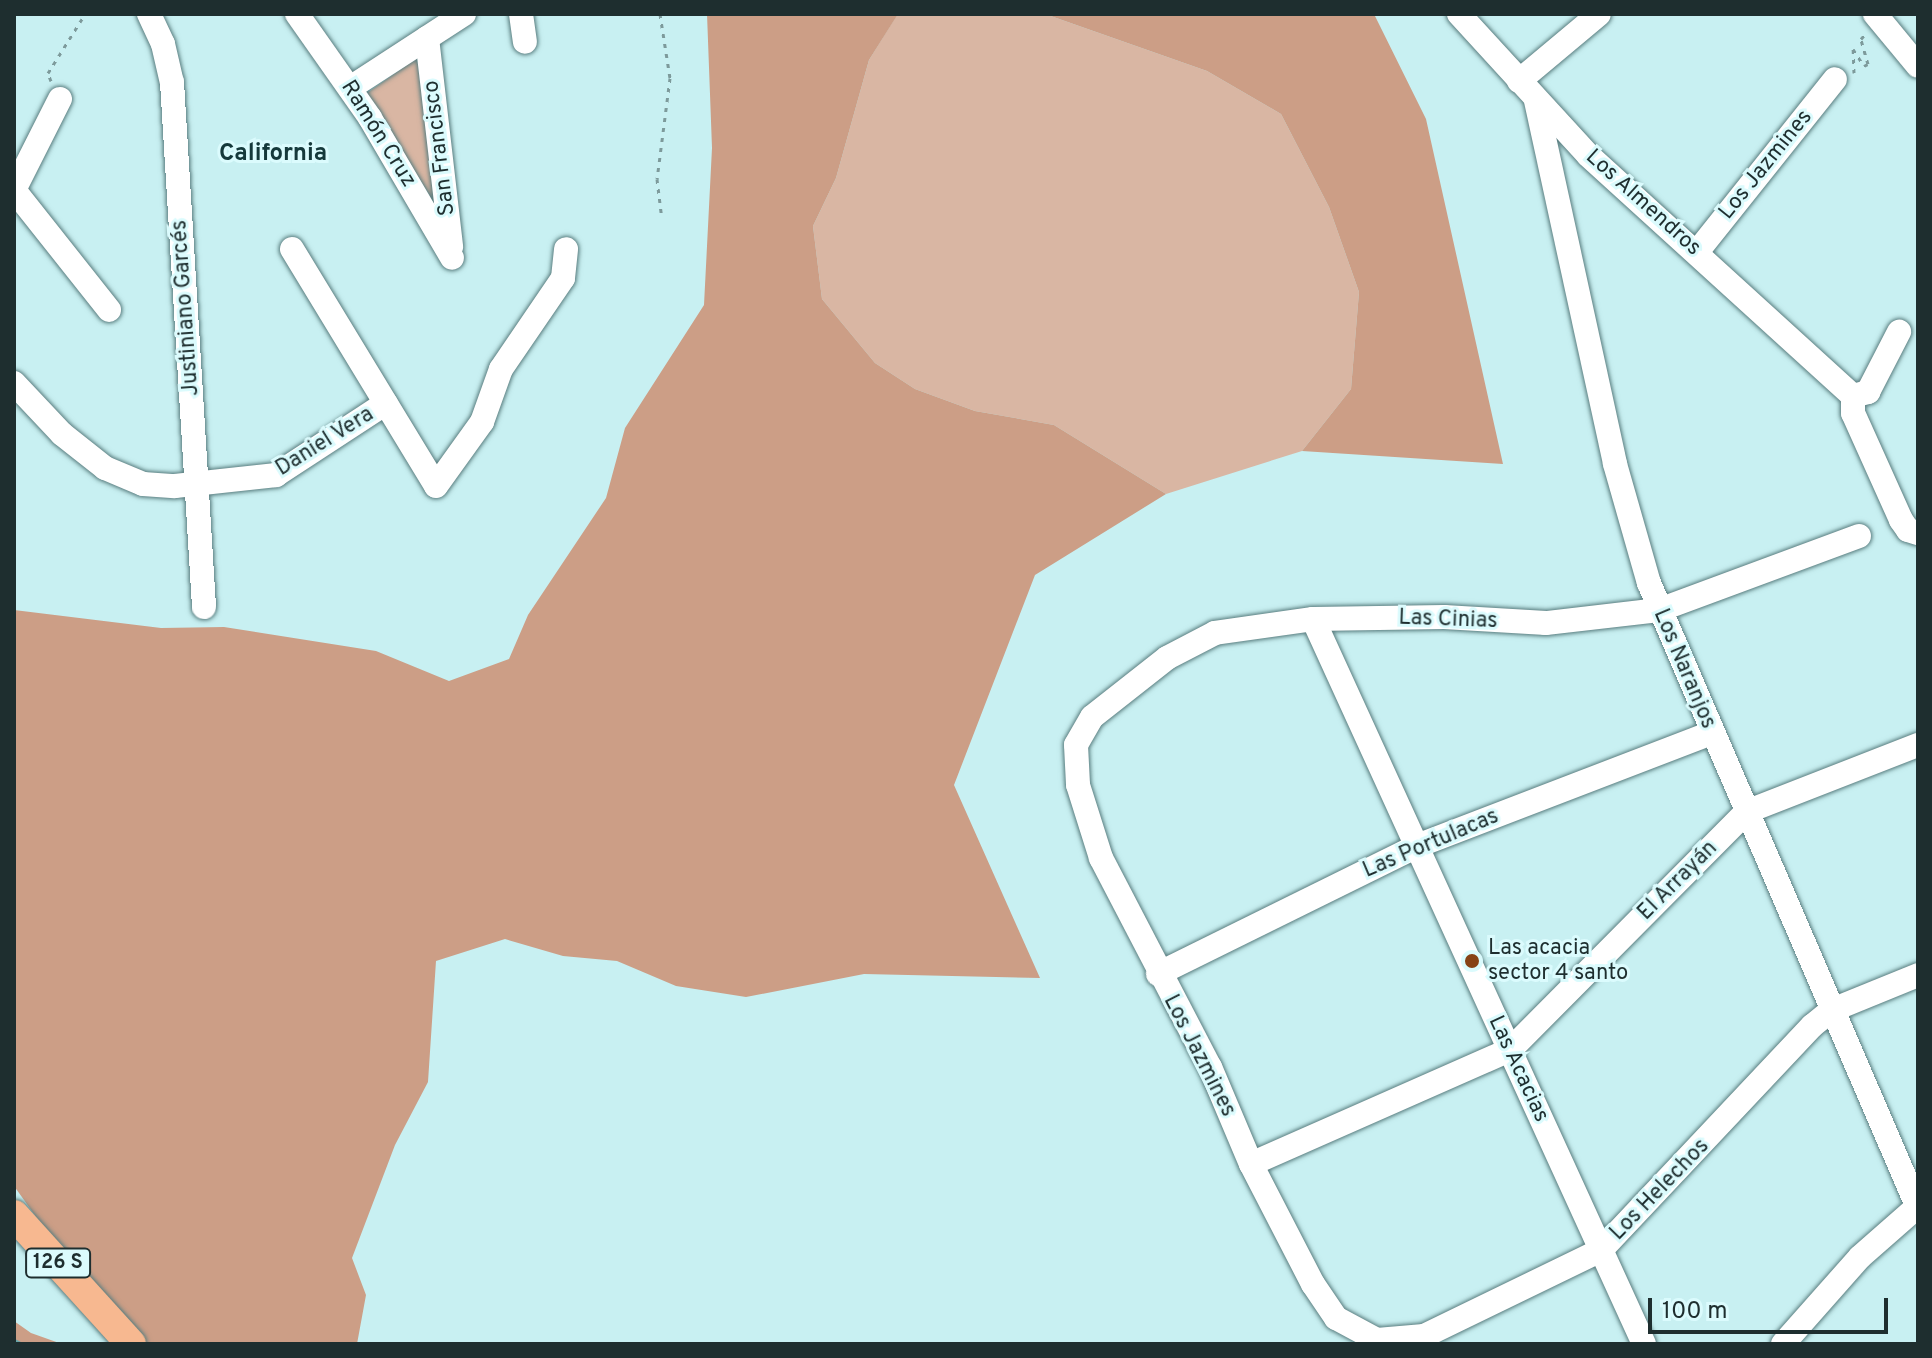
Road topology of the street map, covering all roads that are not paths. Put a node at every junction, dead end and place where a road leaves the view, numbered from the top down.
1 (149, 14) edge
2 (297, 14) edge
3 (464, 14) edge
4 (521, 14) edge
5 (1459, 14) edge
6 (1599, 14) edge
7 (1877, 16) edge
8 (427, 38) junction
9 (525, 42) dead end
10 (1918, 66) edge
11 (1835, 79) road end
12 (1519, 81) junction
13 (350, 88) junction
14 (60, 99) dead end
15 (1536, 101) junction
16 (14, 190) edge
17 (292, 249) dead end
18 (566, 249) dead end
19 (1697, 252) junction
20 (452, 258) joint
21 (109, 310) dead end
22 (1899, 332) dead end
23 (14, 383) edge
24 (1846, 388) junction
25 (386, 403) junction
26 (197, 486) junction
27 (1918, 533) edge
28 (1859, 536) dead end
29 (204, 607) dead end
30 (1659, 610) junction
31 (1313, 619) junction
32 (1712, 733) junction
33 (1918, 745) edge
34 (1075, 752) joint
35 (1746, 812) junction
36 (1417, 846) junction
37 (1158, 974) junction
38 (1918, 975) edge
39 (1832, 1010) junction
40 (1510, 1050) junction
41 (1251, 1164) junction
42 (1918, 1207) edge
43 (14, 1215) edge
44 (1601, 1250) junction
45 (1448, 1336) edge
46 (1364, 1337) joint
47 (1795, 1339) edge
48 (131, 1344) edge
49 (1644, 1344) edge

1 - 26 street, Justiniano Garcés
2 - 13 street, Ramón Cruz
3 - 8 street
4 - 9 street
5 - 12 street, Los Almendros
6 - 12 street
7 - 10 street
8 - 13 street
8 - 20 street, San Francisco
11 - 19 street, Los Jazmines
12 - 15 street, Los Almendros
13 - 20 street, Ramón Cruz
14 - 16 street
15 - 19 street, Los Almendros
15 - 30 street, Los Naranjos
16 - 21 street
17 - 25 street
18 - 25 street
19 - 24 street, Los Almendros
22 - 24 street
23 - 26 street, Daniel Vera
24 - 27 street
25 - 26 street, Daniel Vera
26 - 29 street, Justiniano Garcés
28 - 30 street, Las Cinias
30 - 31 street, Las Cinias
30 - 32 street, Los Naranjos
31 - 34 street, Las Cinias
31 - 36 street, Las Acacias
32 - 35 street, Los Naranjos
32 - 36 street, Las Portulacas
33 - 35 street, El Arrayán
34 - 37 street, Los Jazmines
35 - 39 street, Los Naranjos
35 - 40 street, El Arrayán
36 - 37 street, Las Portulacas
36 - 40 street, Las Acacias
37 - 41 street, Los Jazmines
38 - 39 street, Los Helechos
39 - 42 street, Los Naranjos
39 - 44 street, Los Helechos
40 - 41 street, El Arrayán
40 - 44 street, Las Acacias
41 - 46 street, Los Jazmines
42 - 47 street
43 - 48 main road, 126 S
44 - 45 street, Los Helechos
44 - 49 street, Las Acacias
45 - 46 street, Los Helechos

